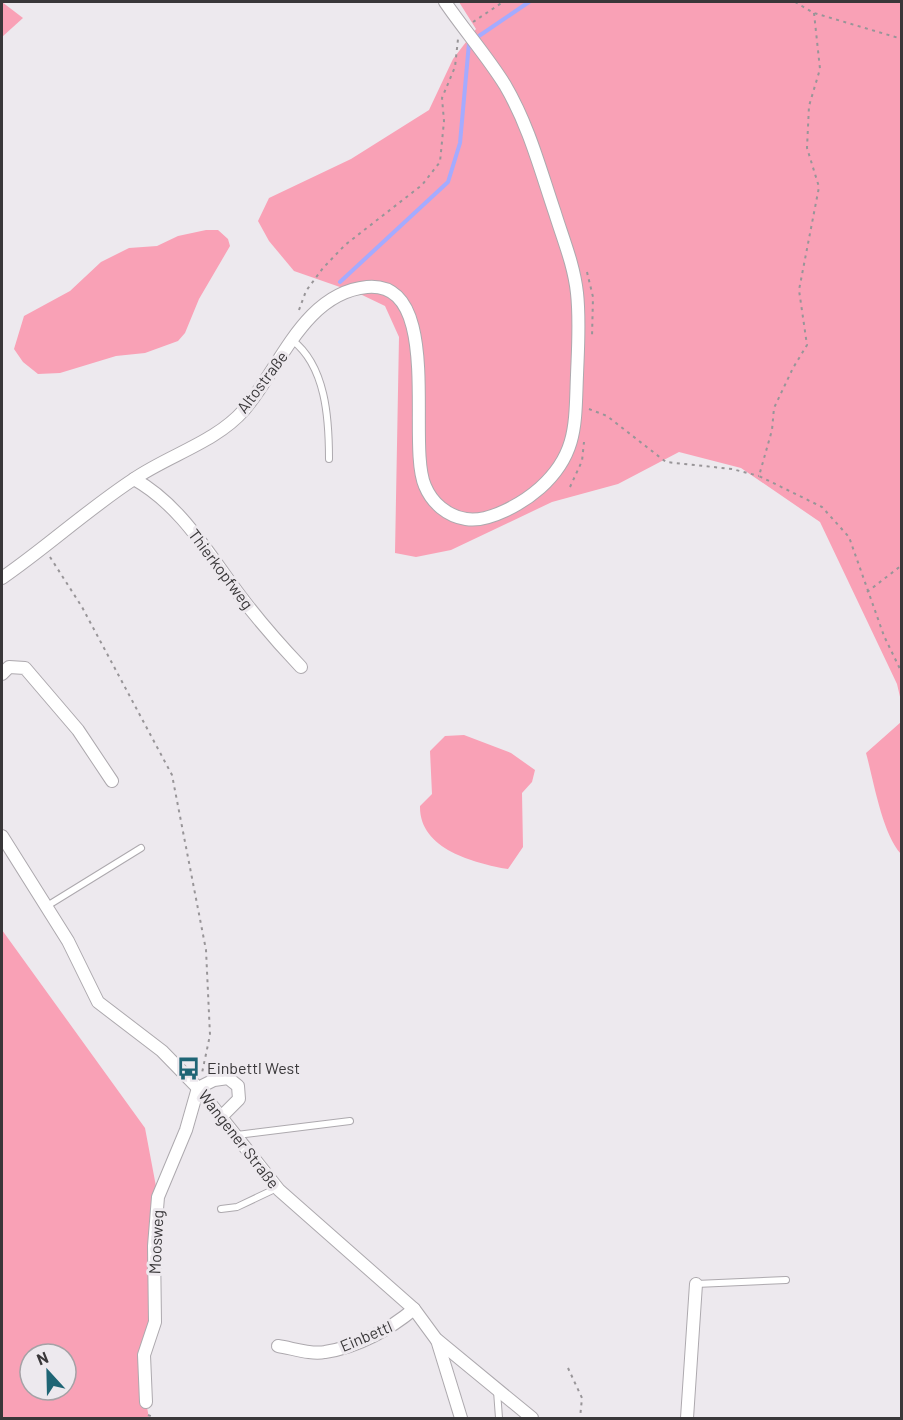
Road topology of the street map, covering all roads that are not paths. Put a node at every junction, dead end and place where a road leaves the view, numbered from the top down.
1 (445, 2) edge
2 (292, 340) junction
3 (329, 459) dead end
4 (134, 479) junction
5 (2, 578) edge
6 (301, 667) dead end
7 (2, 674) edge
8 (112, 780) dead end
9 (2, 836) edge
10 (141, 848) dead end
11 (46, 906) junction
12 (198, 1088) junction
13 (222, 1116) junction
14 (350, 1121) dead end
15 (237, 1135) junction
16 (277, 1188) junction
17 (221, 1209) dead end
18 (786, 1280) dead end
19 (696, 1284) joint
20 (414, 1309) junction
21 (436, 1339) junction
22 (278, 1346) dead end
23 (497, 1391) junction
24 (147, 1408) road end
25 (461, 1419) edge
26 (499, 1419) edge
27 (532, 1419) edge
28 (687, 1419) edge

1 - 2 street, Altostraße
2 - 3 lane
2 - 4 street, Altostraße
4 - 5 street, Altostraße
4 - 6 street, Thierkopfweg
7 - 8 street
9 - 11 street, Wangener Straße
10 - 11 lane
11 - 12 street, Wangener Straße
12 - 13 street, Wangener Straße
12 - 13 street
12 - 24 street, Moosweg
13 - 15 street, Wangener Straße
14 - 15 lane
15 - 16 street, Wangener Straße
16 - 17 lane
16 - 20 street, Wangener Straße
18 - 19 lane
19 - 28 street
20 - 21 street, Wangener Straße
20 - 22 street, Einbettl
21 - 23 street, Wangener Straße
21 - 25 street, Wangener Straße
23 - 26 lane
23 - 27 street, Wangener Straße

